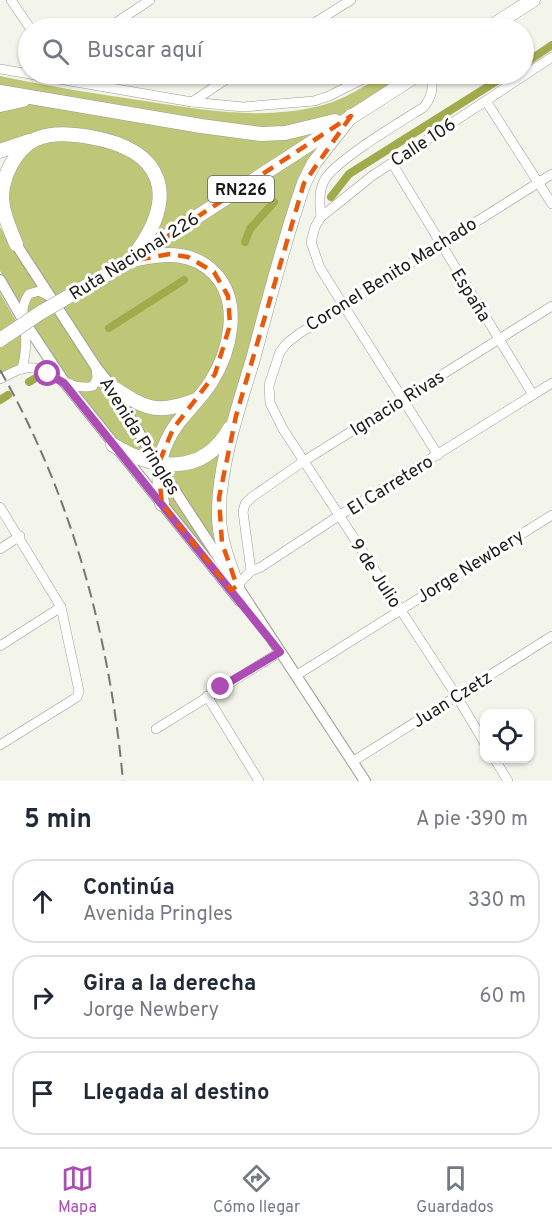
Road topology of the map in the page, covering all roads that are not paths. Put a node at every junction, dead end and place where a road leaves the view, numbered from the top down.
1 (11, 0) edge
2 (149, 0) edge
3 (351, 0) edge
4 (533, 0) edge
5 (23, 18) edge
6 (123, 18) edge
7 (322, 18) edge
8 (505, 18) edge
9 (552, 57) edge
10 (0, 69) edge
11 (534, 69) edge
12 (18, 71) edge
13 (95, 84) edge
14 (219, 84) edge
15 (353, 84) edge
16 (402, 84) edge
17 (432, 84) edge
18 (512, 84) edge
19 (0, 92) edge
20 (37, 100) junction
21 (486, 101) junction
22 (192, 102) junction
23 (0, 105) edge
24 (351, 116) junction
25 (34, 139) junction
26 (0, 150) edge
27 (392, 163) junction
28 (552, 174) edge
29 (538, 182) junction
30 (552, 204) edge
31 (321, 217) junction
32 (0, 221) edge
33 (439, 243) junction
34 (16, 244) junction
35 (130, 261) junction
36 (0, 280) edge
37 (51, 297) junction
38 (343, 305) junction
39 (552, 306) edge
40 (22, 318) junction
41 (499, 339) junction
42 (0, 340) edge
43 (96, 367) junction
44 (22, 369) junction
45 (0, 379) edge
46 (64, 383) junction
47 (552, 383) edge
48 (112, 387) junction
49 (533, 395) junction
50 (196, 400) junction
51 (403, 400) junction
52 (270, 403) joint
53 (237, 416) junction
54 (113, 445) junction
55 (438, 455) junction
56 (304, 461) junction
57 (158, 465) junction
58 (162, 504) junction
59 (0, 507) edge
60 (340, 515) junction
61 (552, 515) edge
62 (20, 536) junction
63 (0, 549) edge
64 (251, 571) junction
65 (234, 588) junction
66 (61, 607) junction
67 (400, 610) junction
68 (552, 636) edge
69 (0, 646) edge
70 (280, 652) junction
71 (297, 675) junction
72 (456, 695) junction
73 (207, 696) junction
74 (156, 729) dead end
75 (480, 735) edge
76 (0, 745) edge
77 (352, 762) junction
78 (497, 763) edge
79 (506, 778) edge
80 (260, 781) edge
81 (365, 781) edge
82 (494, 781) edge

1 - 5 street
2 - 6 street
3 - 7 street
4 - 8 highway
9 - 11 street, Calle 106
10 - 12 street
13 - 22 street
14 - 22 street
15 - 22 street
16 - 24 highway, Ruta Nacional 226 / RN226
17 - 31 street
18 - 21 street, Calle 106
19 - 20 highway
20 - 23 highway
20 - 24 highway
21 - 27 street, Calle 106
21 - 29 street
24 - 35 highway, Ruta Nacional 226 / RN226
24 - 53 highway
25 - 26 highway
25 - 34 highway
25 - 35 highway
27 - 31 street, Calle 106
27 - 33 street, España
28 - 29 street, Coronel Benito Machado
29 - 30 street
29 - 33 street, Coronel Benito Machado
31 - 38 street, Calle 106
32 - 34 main road, Avenida Pringles
33 - 38 street, Coronel Benito Machado
33 - 41 street, España
34 - 37 main road, Avenida Pringles
35 - 42 highway, Ruta Nacional 226 / RN226, bridge
35 - 50 highway
36 - 40 main road, Avenida Pringles
37 - 40 street
37 - 43 main road, Avenida Pringles
38 - 51 street
38 - 52 street, Coronel Benito Machado
39 - 41 street, Ignacio Rivas
40 - 44 street
40 - 46 main road, Avenida Pringles
41 - 49 street, España
41 - 51 street, Ignacio Rivas
43 - 46 street
43 - 48 main road, Avenida Pringles
44 - 45 street
44 - 46 street
46 - 54 main road, Avenida Pringles
47 - 49 street, El Carretero
48 - 50 highway
48 - 57 main road, Avenida Pringles
49 - 55 street, El Carretero
50 - 57 highway
51 - 55 street
51 - 56 street, Ignacio Rivas
52 - 56 street, 9 de Julio
53 - 57 highway
53 - 65 highway
54 - 57 highway
54 - 58 main road, Avenida Pringles
55 - 60 street, El Carretero
56 - 60 street, 9 de Julio
56 - 64 street, Ignacio Rivas
57 - 58 highway
57 - 65 main road, Avenida Pringles
58 - 65 main road, Avenida Pringles
59 - 62 street
60 - 64 street, El Carretero
60 - 67 street, 9 de Julio
61 - 67 street, Jorge Newbery
62 - 63 street
62 - 66 street
64 - 65 street, El Carretero
65 - 70 main road, Avenida Pringles
66 - 69 street
66 - 76 street
67 - 71 street, Jorge Newbery
67 - 72 street, 9 de Julio
68 - 72 street, Juan Czetz
70 - 71 main road, Avenida Pringles
70 - 73 street
71 - 77 main road, Avenida Pringles
72 - 75 street, 9 de Julio
72 - 77 street, Juan Czetz
73 - 74 street
73 - 80 street
77 - 81 main road, Avenida Pringles
78 - 79 street
79 - 82 street

